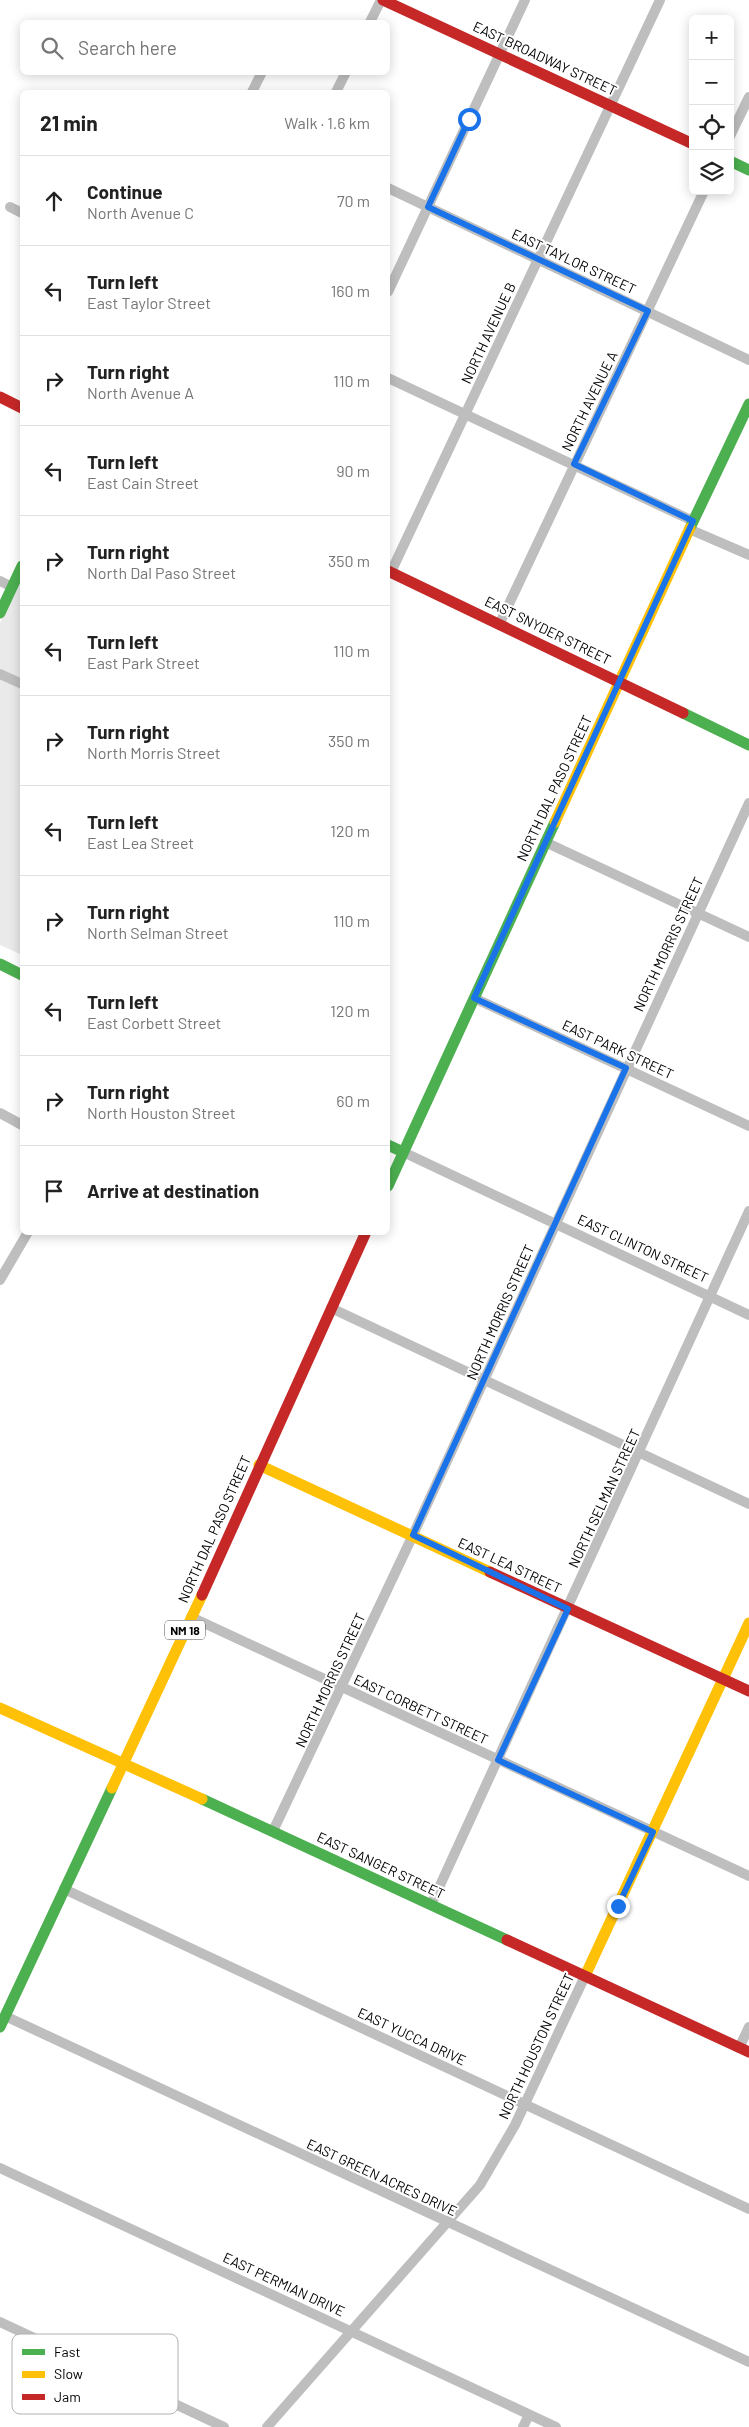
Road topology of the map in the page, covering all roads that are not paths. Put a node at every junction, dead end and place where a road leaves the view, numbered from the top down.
1 (382, 0) edge
2 (525, 0) edge
3 (660, 0) edge
4 (371, 20) edge
5 (500, 54) junction
6 (260, 75) edge
7 (344, 75) edge
8 (253, 90) edge
9 (337, 90) edge
10 (749, 97) edge
11 (611, 106) junction
12 (734, 128) edge
13 (689, 142) edge
14 (734, 164) edge
15 (749, 170) edge
16 (390, 189) edge
17 (702, 195) edge
18 (428, 207) junction
19 (10, 208) dead end
20 (20, 212) edge
21 (538, 259) junction
22 (390, 288) edge
23 (648, 311) junction
24 (749, 360) edge
25 (390, 379) edge
26 (0, 397) edge
27 (749, 404) edge
28 (20, 407) edge
29 (465, 414) junction
30 (574, 464) junction
31 (691, 525) junction
32 (749, 555) edge
33 (390, 569) edge
34 (20, 570) edge
35 (390, 571) edge
36 (0, 581) edge
37 (12, 587) junction
38 (0, 613) edge
39 (500, 623) junction
40 (0, 674) edge
41 (620, 682) junction
42 (20, 683) edge
43 (749, 745) edge
44 (749, 803) edge
45 (545, 842) junction
46 (698, 913) junction
47 (749, 936) edge
48 (0, 964) edge
49 (20, 974) edge
50 (474, 998) junction
51 (626, 1068) junction
52 (0, 1113) edge
53 (19, 1123) edge
54 (749, 1126) edge
55 (390, 1146) edge
56 (403, 1152) junction
57 (390, 1181) edge
58 (749, 1211) edge
59 (555, 1223) junction
60 (26, 1235) edge
61 (365, 1235) edge
62 (0, 1280) edge
63 (711, 1298) junction
64 (331, 1308) junction
65 (749, 1315) edge
66 (484, 1380) junction
67 (640, 1452) junction
68 (259, 1465) junction
69 (749, 1504) edge
70 (413, 1535) junction
71 (568, 1609) junction
72 (191, 1617) junction
73 (749, 1623) edge
74 (723, 1679) junction
75 (342, 1687) junction
76 (749, 1691) edge
77 (0, 1708) edge
78 (498, 1760) junction
79 (122, 1763) junction
80 (273, 1831) junction
81 (653, 1832) junction
82 (749, 1876) edge
83 (64, 1889) junction
84 (432, 1905) junction
85 (585, 1976) junction
86 (5, 2016) junction
87 (0, 2027) edge
88 (749, 2027) edge
89 (744, 2050) edge
90 (525, 2104) junction
91 (0, 2168) edge
92 (749, 2208) edge
93 (447, 2222) junction
94 (0, 2322) edge
95 (352, 2332) junction
96 (26, 2334) edge
97 (749, 2362) edge
98 (178, 2405) edge
99 (529, 2415) junction
100 (224, 2427) edge
101 (267, 2427) edge
102 (523, 2427) edge
103 (556, 2427) edge

1 - 4 street
1 - 5 main road, EAST BROADWAY STREET
2 - 5 street
3 - 11 street, NORTH AVENUE B
5 - 11 main road, EAST BROADWAY STREET
5 - 18 street
6 - 8 street
7 - 9 street
10 - 12 street
11 - 13 main road, EAST BROADWAY STREET
11 - 21 street, NORTH AVENUE B
14 - 15 main road
16 - 18 street, EAST TAYLOR STREET
17 - 23 street, NORTH AVENUE A
18 - 21 street, EAST TAYLOR STREET
18 - 22 street
19 - 20 street
21 - 23 street, EAST TAYLOR STREET
21 - 29 street, NORTH AVENUE B
23 - 24 street, EAST TAYLOR STREET
23 - 30 street, NORTH AVENUE A
25 - 29 street
26 - 28 main road
27 - 31 main road, NORTH DAL PASO STREET
29 - 30 street
29 - 33 street, NORTH AVENUE B
30 - 31 street
30 - 39 street, NORTH AVENUE A
31 - 32 street
31 - 41 main road, NORTH DAL PASO STREET
34 - 37 main road
35 - 39 main road, EAST SNYDER STREET
36 - 37 street
37 - 38 main road
39 - 41 main road, EAST SNYDER STREET
40 - 42 street
41 - 43 main road, EAST SNYDER STREET
41 - 45 main road, NORTH DAL PASO STREET
44 - 46 street, NORTH MORRIS STREET
45 - 46 street
45 - 50 main road, NORTH DAL PASO STREET
46 - 47 street
46 - 51 street, NORTH MORRIS STREET
48 - 49 main road
50 - 51 street, EAST PARK STREET
50 - 56 main road, NORTH DAL PASO STREET
51 - 54 street, EAST PARK STREET
51 - 59 street, NORTH MORRIS STREET
52 - 53 street
55 - 56 main road, EAST CLINTON STREET
56 - 57 main road, NORTH DAL PASO STREET
56 - 59 street, EAST CLINTON STREET
58 - 63 street, NORTH SELMAN STREET
59 - 63 street, EAST CLINTON STREET
59 - 66 street, NORTH MORRIS STREET
60 - 62 street
61 - 64 main road, NORTH DAL PASO STREET / NM 18
63 - 65 street, EAST CLINTON STREET
63 - 67 street, NORTH SELMAN STREET
64 - 66 street
64 - 68 main road, NORTH DAL PASO STREET / NM 18
66 - 67 street
66 - 70 street, NORTH MORRIS STREET
67 - 69 street
67 - 71 street, NORTH SELMAN STREET
68 - 70 main road, EAST LEA STREET
68 - 72 main road, NORTH DAL PASO STREET / NM 18
70 - 71 main road, EAST LEA STREET
70 - 75 street, NORTH MORRIS STREET
71 - 74 main road, EAST LEA STREET
71 - 78 street, NORTH SELMAN STREET
72 - 75 street, EAST CORBETT STREET
72 - 79 main road, NORTH DAL PASO STREET / NM 18
73 - 74 main road, NORTH HOUSTON STREET
74 - 76 main road, EAST LEA STREET
74 - 81 main road, NORTH HOUSTON STREET
75 - 78 street, EAST CORBETT STREET
75 - 80 street, NORTH MORRIS STREET
77 - 79 main road, EAST SANGER STREET
78 - 81 street, EAST CORBETT STREET
78 - 84 street, NORTH SELMAN STREET
79 - 80 main road, EAST SANGER STREET
79 - 83 main road, NORTH DAL PASO STREET / NM 18
80 - 84 main road, EAST SANGER STREET
81 - 82 street, EAST CORBETT STREET
81 - 85 main road, NORTH HOUSTON STREET
83 - 86 main road, NORTH DAL PASO STREET / NM 18
83 - 90 street, EAST YUCCA DRIVE
84 - 85 main road, EAST SANGER STREET
85 - 89 main road, EAST SANGER STREET
85 - 90 street, NORTH HOUSTON STREET
86 - 87 main road, NORTH DAL PASO STREET / NM 18
86 - 93 street, EAST GREEN ACRES DRIVE
88 - 89 street
90 - 92 street, EAST YUCCA DRIVE
90 - 93 street, NORTH HOUSTON STREET
91 - 95 street, EAST PERMIAN DRIVE
93 - 95 street, NORTH HOUSTON STREET
93 - 97 street, EAST GREEN ACRES DRIVE
94 - 96 street
95 - 99 street, EAST PERMIAN DRIVE
95 - 101 street, NORTH HOUSTON STREET
98 - 100 street
99 - 102 street
99 - 103 street, EAST PERMIAN DRIVE

